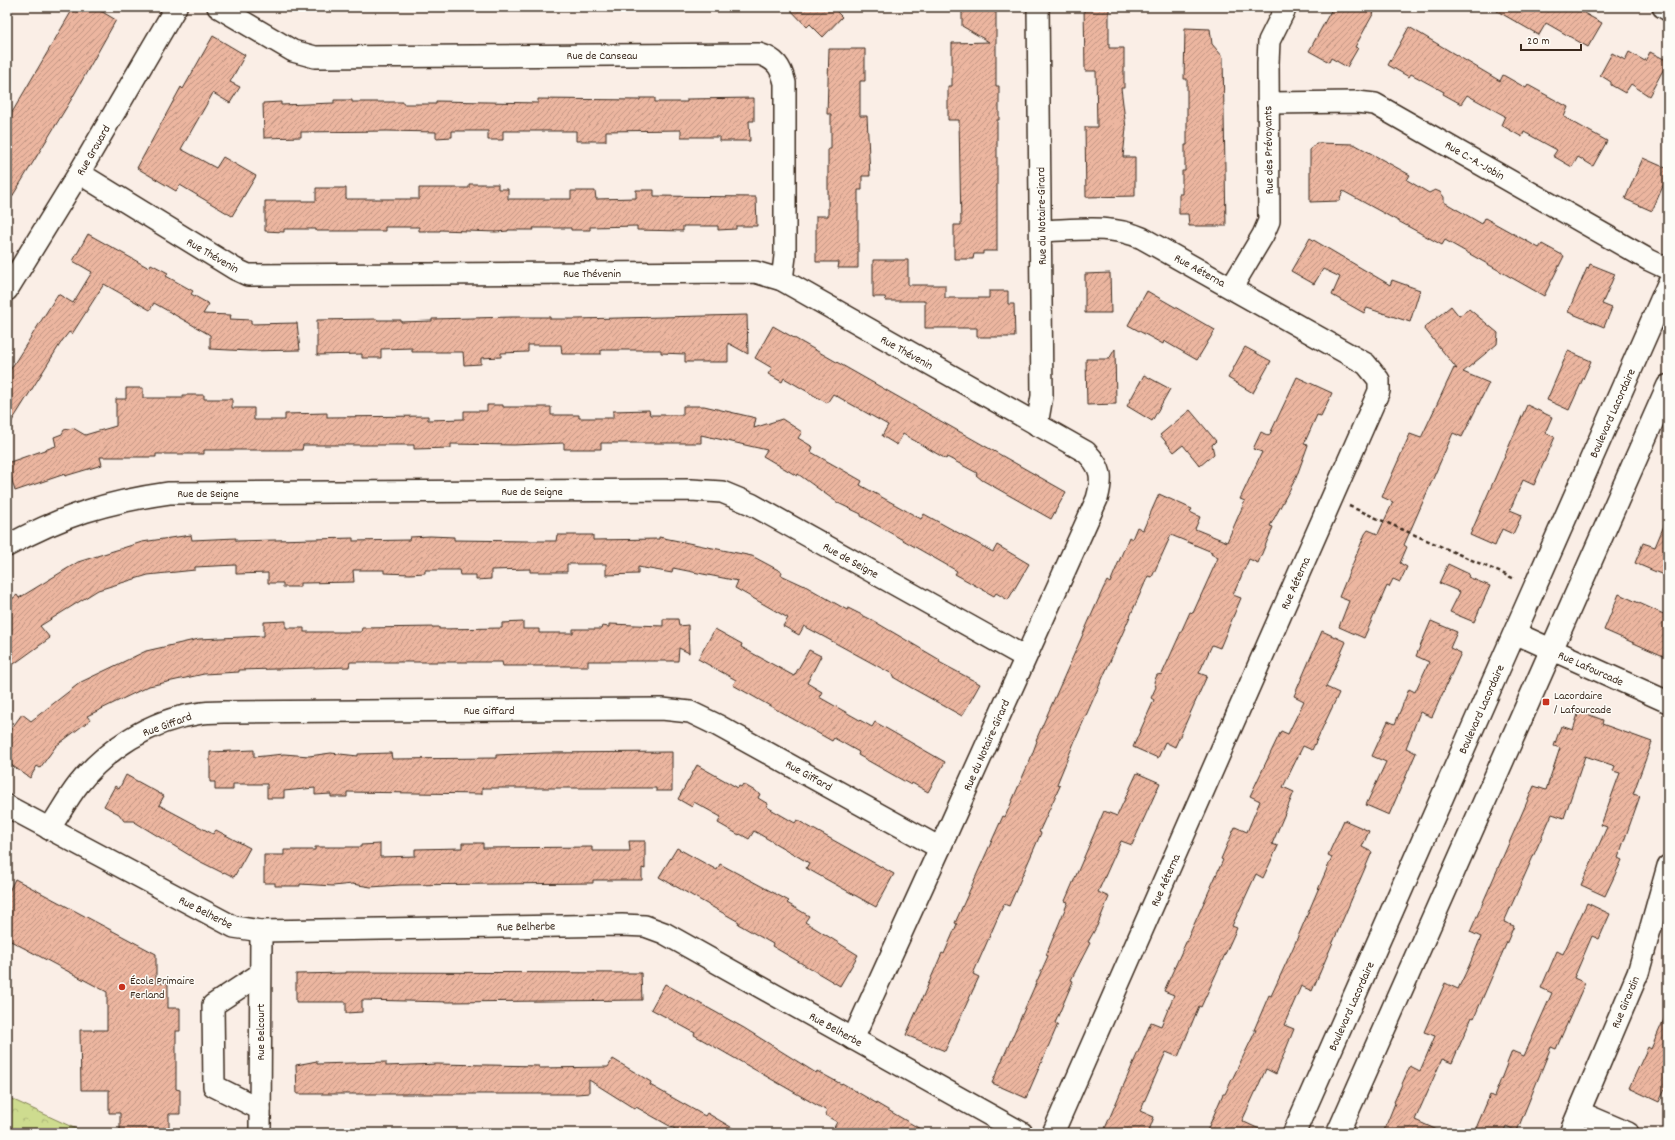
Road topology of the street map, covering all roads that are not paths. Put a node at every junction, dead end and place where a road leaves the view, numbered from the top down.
1 (176, 7) edge
2 (218, 7) edge
3 (1038, 7) edge
4 (1286, 7) edge
5 (1663, 7) edge
6 (1668, 10) edge
7 (1268, 103) junction
8 (79, 173) junction
9 (1041, 231) junction
10 (1668, 269) edge
11 (782, 280) junction
12 (1668, 285) edge
13 (1232, 287) junction
14 (7, 290) edge
15 (1668, 386) edge
16 (1038, 425) junction
17 (1086, 452) joint
18 (7, 546) edge
19 (1515, 633) junction
20 (1551, 650) junction
21 (1025, 657) junction
22 (1668, 702) edge
23 (7, 806) edge
24 (49, 829) junction
25 (940, 848) junction
26 (1668, 866) edge
27 (261, 931) junction
28 (260, 974) junction
29 (852, 1039) junction
30 (260, 1109) junction
31 (1579, 1112) junction
32 (260, 1133) edge
33 (1022, 1133) edge
34 (1053, 1133) edge
35 (1294, 1133) edge
36 (1338, 1133) edge
37 (1570, 1133) edge
38 (1628, 1133) edge

1 - 8 street, Rue Grouard
2 - 11 street, Rue de Canseau
3 - 9 street, Rue du Notaire-Girard
4 - 7 street, Rue des Prévoyants
5 - 6 street
7 - 10 street, Rue C.-A.-Jobin
7 - 13 street, Rue des Prévoyants
8 - 11 street, Rue Thévenin
8 - 14 street, Rue Grouard
9 - 13 street, Rue Aéterna
9 - 16 street, Rue du Notaire-Girard
11 - 16 street, Rue Thévenin
12 - 19 main road, Boulevard Lacordaire
13 - 34 street, Rue Aéterna
15 - 20 main road
16 - 17 street, Rue Thévenin
17 - 21 street, Rue du Notaire-Girard
18 - 21 street, Rue de Seigne
19 - 20 street, Rue Lafourcade
19 - 35 main road, Boulevard Lacordaire
20 - 22 street, Rue Lafourcade
20 - 36 main road
21 - 25 street, Rue du Notaire-Girard
23 - 24 street, Rue Belherbe
24 - 25 street, Rue Giffard
24 - 27 street, Rue Belherbe
25 - 29 street, Rue du Notaire-Girard
26 - 31 street, Rue Girardin
27 - 28 street, Rue Belcourt
27 - 29 street, Rue Belherbe
28 - 30 street, Rue Belcourt
28 - 30 street
29 - 33 street, Rue Belherbe
30 - 32 street, Rue Belcourt
31 - 37 street, Rue Girardin
31 - 38 street

